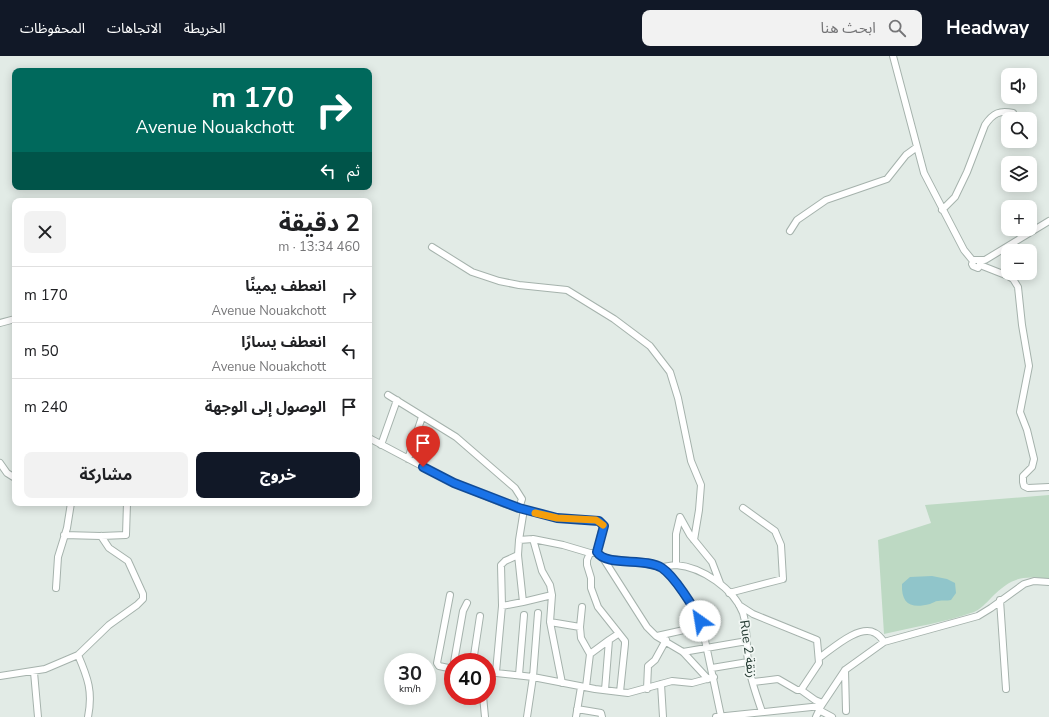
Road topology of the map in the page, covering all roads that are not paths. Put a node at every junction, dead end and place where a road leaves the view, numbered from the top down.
1 (893, 56) edge
2 (1008, 112) edge
3 (917, 147) junction
4 (942, 210) junction
5 (1049, 221) edge
6 (790, 231) dead end
7 (432, 247) dead end
8 (980, 263) junction
9 (12, 320) edge
10 (0, 323) edge
11 (388, 394) dead end
12 (397, 400) junction
13 (422, 417) junction
14 (372, 440) edge
15 (381, 445) junction
16 (408, 459) junction
17 (0, 464) edge
18 (12, 476) edge
19 (1049, 487) edge
20 (71, 506) edge
21 (127, 506) edge
22 (743, 508) dead end
23 (522, 509) junction
24 (64, 535) junction
25 (101, 536) junction
26 (533, 539) junction
27 (519, 540) junction
28 (694, 540) junction
29 (597, 552) junction
30 (590, 553) junction
31 (518, 556) junction
32 (603, 558) junction
33 (676, 565) junction
34 (661, 568) junction
35 (1049, 582) edge
36 (720, 583) junction
37 (56, 588) dead end
38 (728, 593) junction
39 (450, 595) dead end
40 (552, 595) junction
41 (1000, 600) junction
42 (523, 602) junction
43 (467, 603) dead end
44 (739, 605) junction
45 (502, 606) junction
46 (582, 607) dead end
47 (538, 613) dead end
48 (524, 614) dead end
49 (480, 616) dead end
50 (550, 622) junction
51 (702, 626) junction
52 (580, 627) junction
53 (618, 634) junction
54 (656, 636) junction
55 (610, 640) junction
56 (666, 640) junction
57 (747, 641) junction
58 (884, 642) junction
59 (707, 647) junction
60 (683, 652) junction
61 (456, 653) edge
62 (474, 653) edge
63 (590, 654) junction
64 (78, 656) junction
65 (819, 658) junction
66 (748, 662) junction
67 (444, 667) edge
68 (712, 668) junction
69 (845, 670) junction
70 (34, 672) junction
71 (496, 672) joint
72 (519, 675) junction
73 (0, 676) edge
74 (533, 677) junction
75 (711, 678) junction
76 (753, 682) junction
77 (562, 683) junction
78 (661, 684) junction
79 (583, 687) junction
80 (647, 689) junction
81 (1006, 689) dead end
82 (605, 690) junction
83 (801, 690) junction
84 (620, 692) junction
85 (484, 705) edge
86 (577, 709) junction
87 (819, 709) edge
88 (846, 711) dead end
89 (760, 714) edge
90 (744, 716) edge
91 (38, 717) edge
92 (88, 717) edge
93 (485, 717) edge
94 (527, 717) edge
95 (576, 717) edge
96 (602, 717) edge
97 (663, 717) edge
98 (718, 717) edge
99 (832, 717) edge

1 - 3 street
2 - 4 street
3 - 4 street
3 - 6 street
4 - 8 street
5 - 8 street
7 - 28 street
8 - 19 street
9 - 10 street
11 - 12 street
12 - 13 street
12 - 15 street
13 - 16 street
13 - 23 street
14 - 15 street
15 - 16 street
16 - 23 street
17 - 18 street
20 - 24 street
21 - 25 street
22 - 38 street
23 - 27 street
23 - 29 street
24 - 25 street
24 - 37 street
25 - 64 street
26 - 27 street
26 - 30 street
26 - 40 street
27 - 31 street
28 - 33 street
28 - 36 street
29 - 30 street
29 - 32 street
30 - 53 street
31 - 42 street
31 - 45 street
32 - 34 street
32 - 54 street
33 - 34 street, Rue 2 زنقة
33 - 36 street, Rue 2 زنقة
34 - 51 street
35 - 41 street
36 - 38 street, Rue 2 زنقة
38 - 44 street, Rue 2 زنقة
39 - 67 street
40 - 42 street
40 - 50 street
41 - 58 street
41 - 81 street
42 - 45 street
43 - 61 street
44 - 57 street, Rue 2 زنقة
44 - 65 street
45 - 71 street
46 - 52 street
47 - 74 street
48 - 72 street
49 - 62 street
50 - 52 street
50 - 77 street
51 - 54 street
51 - 59 street
52 - 63 street
53 - 55 street
53 - 84 street
54 - 56 street
55 - 63 street
55 - 82 street
56 - 60 street
56 - 80 street
57 - 59 street
57 - 66 street, Rue 2 زنقة
58 - 65 street
58 - 69 street
59 - 60 street
59 - 68 street
60 - 75 street
63 - 79 street
64 - 70 street
64 - 92 street
65 - 83 street
66 - 68 street
66 - 76 street, Rue 2 زنقة
68 - 75 street
69 - 87 street
69 - 88 street
70 - 73 street
70 - 91 street
71 - 72 street
72 - 74 street
74 - 77 street
74 - 94 street
75 - 78 street
75 - 98 street
76 - 83 street
76 - 89 street, Rue 2 زنقة
77 - 79 street
78 - 80 street
78 - 97 street
79 - 82 street
79 - 86 street
80 - 84 street
82 - 84 street
83 - 87 street
85 - 93 street
86 - 95 street
86 - 96 street
87 - 89 street
87 - 99 street
89 - 90 street
90 - 98 street

